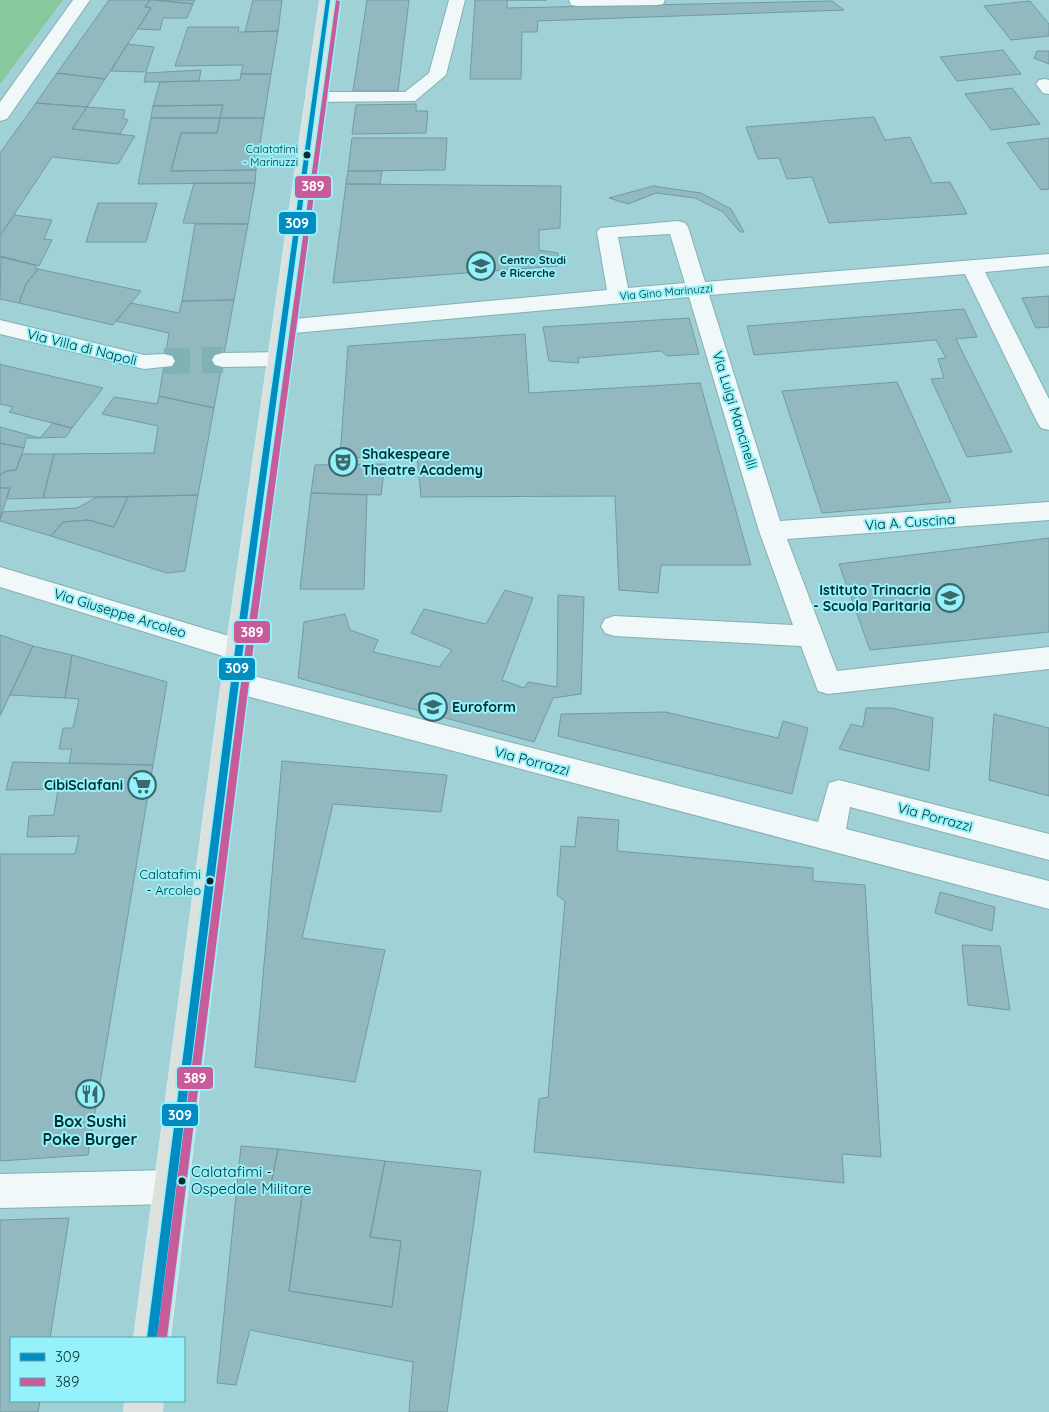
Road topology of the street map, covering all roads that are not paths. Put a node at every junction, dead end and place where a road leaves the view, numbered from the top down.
1 (82, 0) edge
2 (328, 0) edge
3 (457, 0) edge
4 (579, 0) edge
5 (657, 0) edge
6 (314, 98) junction
7 (0, 116) edge
8 (1049, 260) edge
9 (971, 265) junction
10 (698, 288) junction
11 (620, 296) junction
12 (0, 327) edge
13 (284, 327) junction
14 (223, 360) tunnel mouth
15 (279, 360) junction
16 (164, 361) tunnel mouth
17 (1049, 422) edge
18 (1049, 511) edge
19 (771, 531) junction
20 (0, 577) edge
21 (614, 626) dead end
22 (811, 636) junction
23 (239, 650) junction
24 (1049, 658) edge
25 (235, 682) junction
26 (829, 839) junction
27 (1049, 847) edge
28 (1049, 895) edge
29 (171, 1187) junction
30 (0, 1191) edge
31 (152, 1337) edge

1 - 7 street
2 - 6 main road
3 - 6 street
4 - 5 street
6 - 13 main road
8 - 9 street, Via Gino Marinuzzi
9 - 10 street, Via Gino Marinuzzi
9 - 17 street
10 - 11 street, Via Gino Marinuzzi
10 - 11 street, Via Luigi Mancinelli
10 - 19 street, Via Luigi Mancinelli
11 - 13 street, Via Gino Marinuzzi
12 - 16 street, Via Villa di Napoli
13 - 15 main road
14 - 15 street
15 - 23 main road
18 - 19 street, Via A. Cuscina
19 - 22 street, Via Luigi Mancinelli
20 - 23 street, Via Giuseppe Arcoleo
21 - 22 street
22 - 24 street, Via Luigi Mancinelli
23 - 25 main road
25 - 26 street, Via Porrazzi
25 - 29 main road
26 - 27 street, Via Porrazzi
26 - 28 street, Via Porrazzi
29 - 30 street
29 - 31 main road

